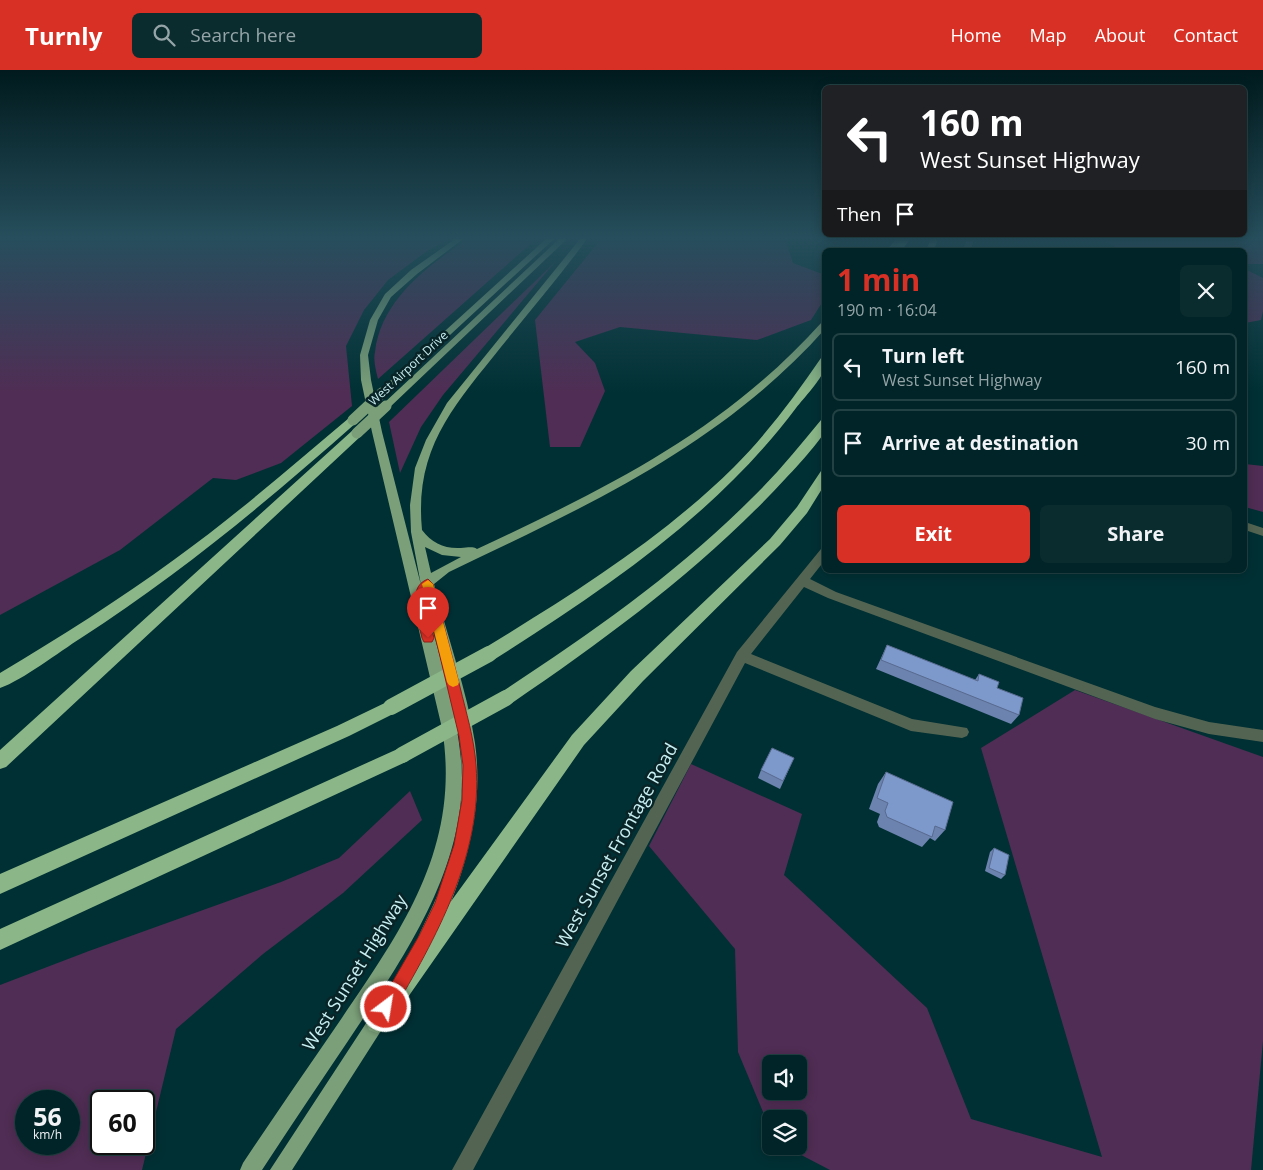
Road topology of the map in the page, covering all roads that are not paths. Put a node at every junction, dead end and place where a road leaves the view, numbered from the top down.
1 (394, 290) edge
2 (495, 290) edge
3 (509, 290) edge
4 (542, 290) edge
5 (822, 327) edge
6 (822, 364) edge
7 (355, 426) junction
8 (822, 427) edge
9 (822, 479) edge
10 (1247, 527) edge
11 (417, 530) junction
12 (1263, 532) edge
13 (497, 544) junction
14 (822, 556) edge
15 (801, 580) junction
16 (428, 584) junction
17 (419, 603) junction
18 (742, 656) junction
19 (0, 681) edge
20 (962, 732) dead end
21 (1263, 736) edge
22 (0, 761) edge
23 (0, 884) edge
24 (0, 940) edge
25 (377, 1022) junction
26 (250, 1170) edge
27 (280, 1170) edge
28 (462, 1170) edge

1 - 17 main road, West Sunset Highway
2 - 7 main road, West Airport Drive, bridge
3 - 7 main road, West Airport Drive, bridge
4 - 11 main road
5 - 13 main road
6 - 23 highway, bridge
7 - 19 highway
7 - 22 highway
8 - 24 highway, bridge
9 - 25 highway
10 - 12 street
11 - 13 main road
11 - 16 main road
13 - 16 main road
14 - 15 street, West Sunset Frontage Road
15 - 18 street, West Sunset Frontage Road
15 - 21 street
16 - 17 main road
16 - 25 main road
17 - 26 main road, West Sunset Highway
18 - 20 street
18 - 28 street, West Sunset Frontage Road
25 - 27 main road

